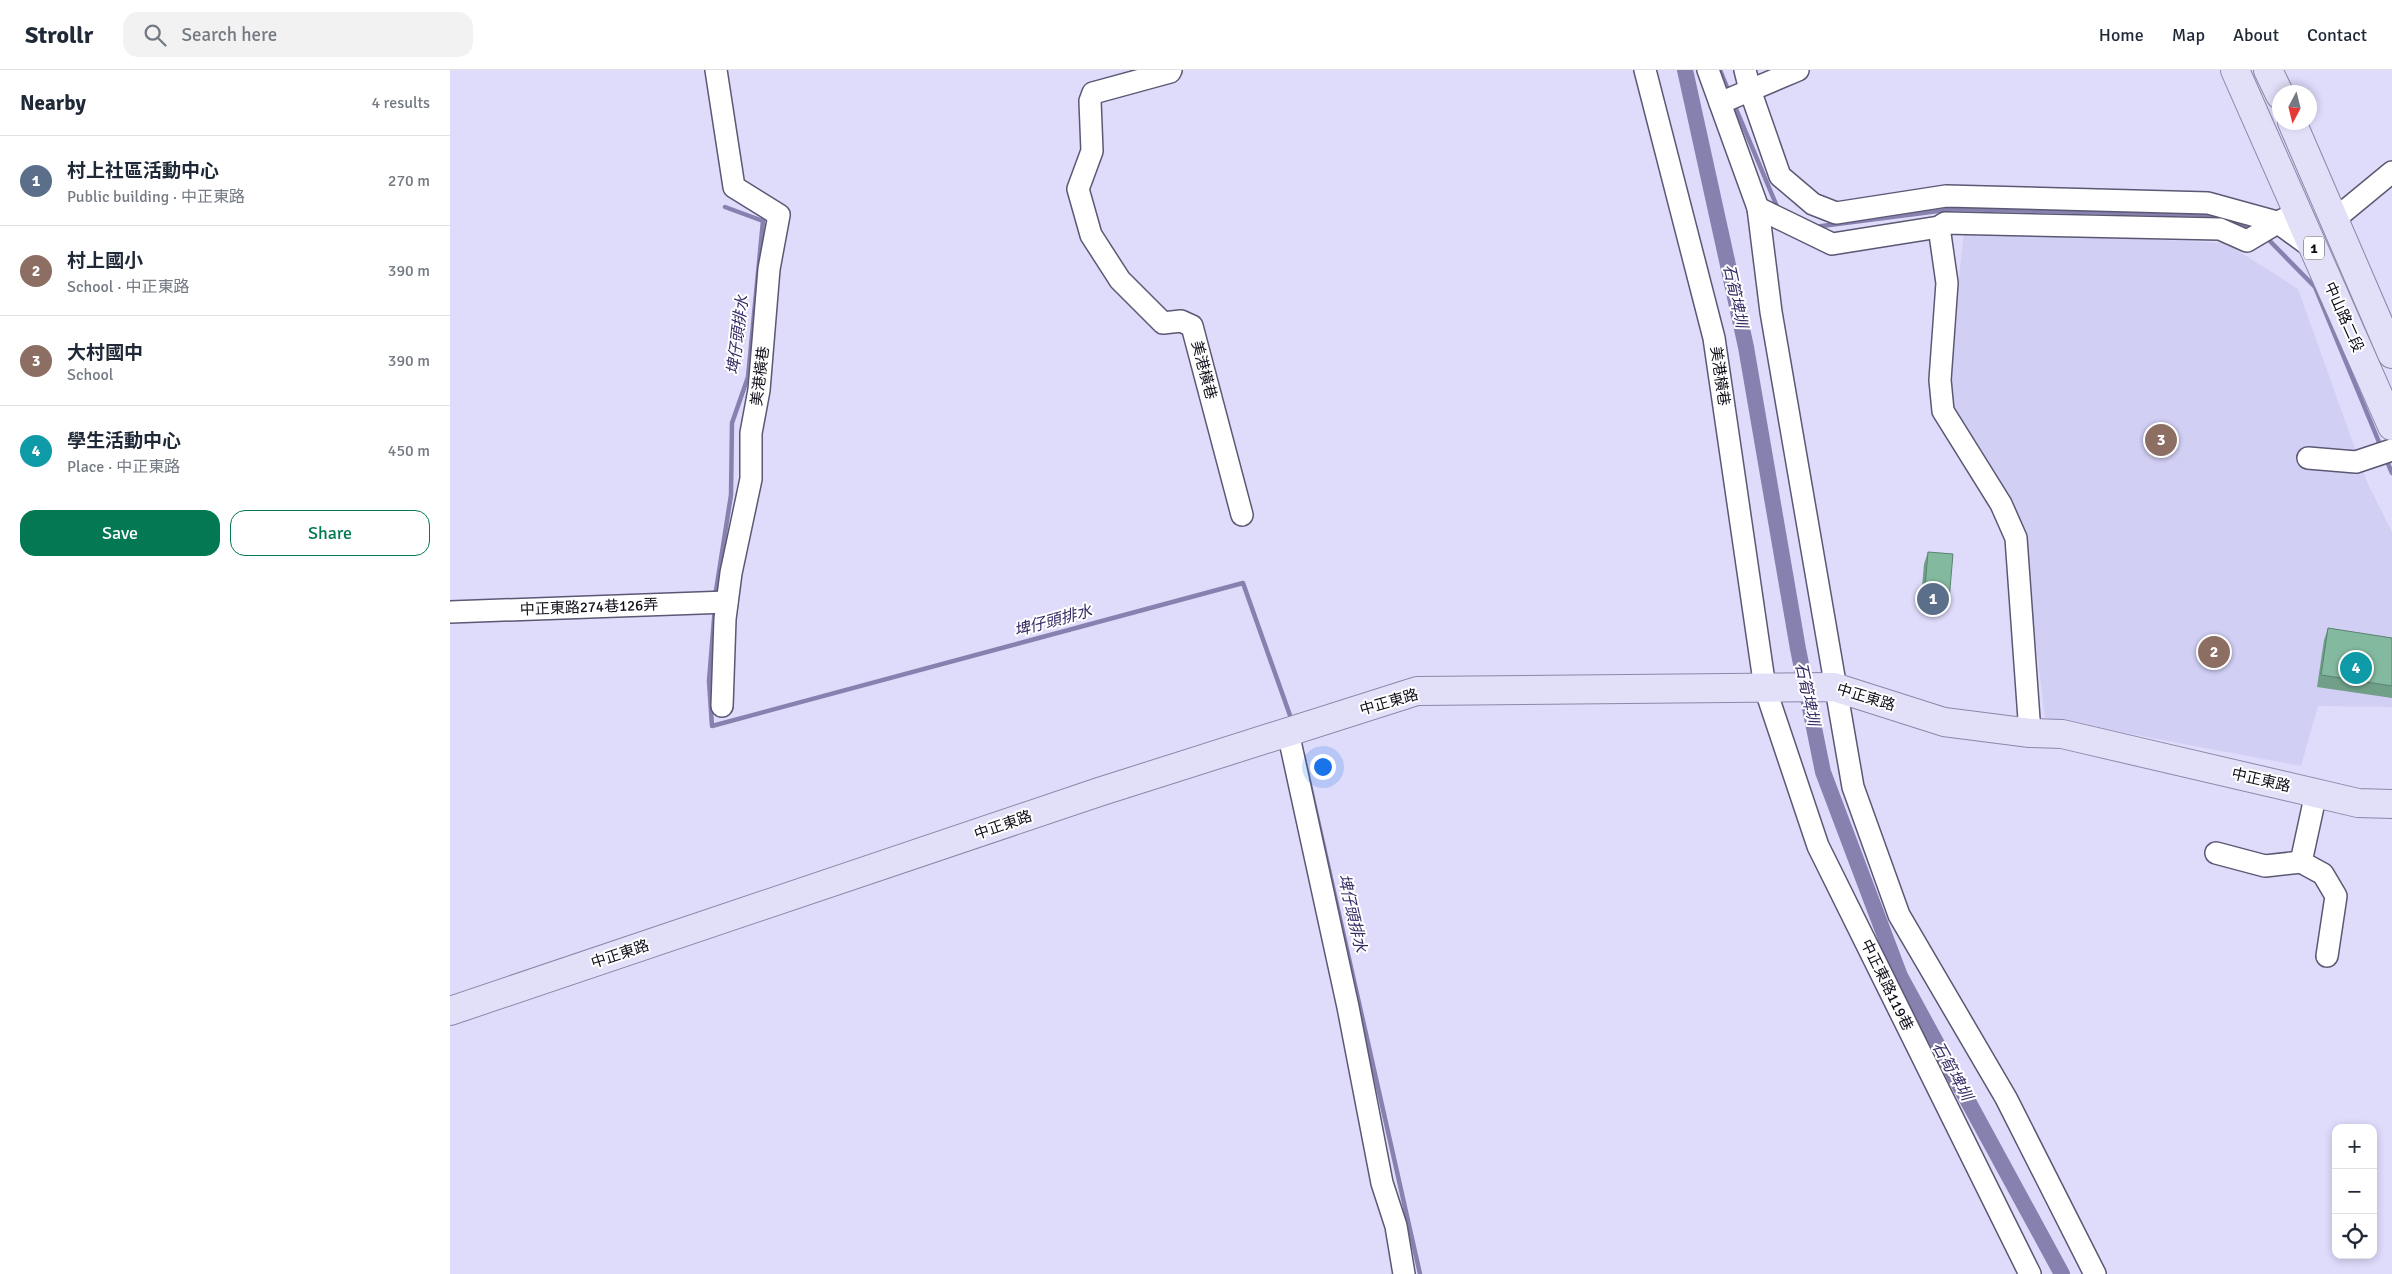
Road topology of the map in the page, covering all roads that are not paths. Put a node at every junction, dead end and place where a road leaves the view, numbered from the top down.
1 (716, 70) edge
2 (1171, 70) edge
3 (1645, 70) edge
4 (1708, 70) edge
5 (1798, 70) edge
6 (2235, 70) edge
7 (2268, 70) edge
8 (1747, 80) edge
9 (2275, 85) edge
10 (1720, 103) junction
11 (2296, 130) edge
12 (2392, 172) edge
13 (1813, 204) junction
14 (1758, 208) junction
15 (2287, 217) junction
16 (2335, 219) junction
17 (1939, 227) junction
18 (1801, 230) junction
19 (2392, 354) edge
20 (2392, 426) edge
21 (2392, 450) edge
22 (2308, 458) dead end
23 (1242, 515) dead end
24 (727, 602) junction
25 (450, 612) edge
26 (1834, 687) junction
27 (1764, 688) junction
28 (722, 706) dead end
29 (1288, 732) junction
30 (2030, 733) junction
31 (2316, 793) junction
32 (2392, 804) edge
33 (2216, 853) dead end
34 (2300, 862) junction
35 (2328, 956) dead end
36 (450, 1011) edge
37 (1404, 1274) edge
38 (2030, 1274) edge
39 (2095, 1274) edge

1 - 24 street, 美港橫巷
2 - 23 street, 美港橫巷
3 - 27 street, 美港橫巷
4 - 10 street
5 - 8 street
6 - 15 main road, 中山路二段 / 1
7 - 9 main road
8 - 10 street
8 - 13 street
10 - 14 street
11 - 16 main road, 中山路二段 / 1
12 - 16 street
13 - 15 street
13 - 18 street
14 - 18 street
14 - 26 street
15 - 17 street
15 - 20 main road, 中山路二段 / 1
16 - 19 main road, 中山路二段 / 1
17 - 18 street
17 - 30 street
21 - 22 street
24 - 25 street, 中正東路274巷126弄
24 - 28 street, 美港橫巷
26 - 27 main road, 中正東路
26 - 30 main road, 中正東路
26 - 39 street
27 - 29 main road, 中正東路
27 - 38 street, 中正東路119巷
29 - 36 main road, 中正東路
29 - 37 street
30 - 31 main road, 中正東路
31 - 32 main road, 中正東路
31 - 34 street
33 - 34 street
34 - 35 street

